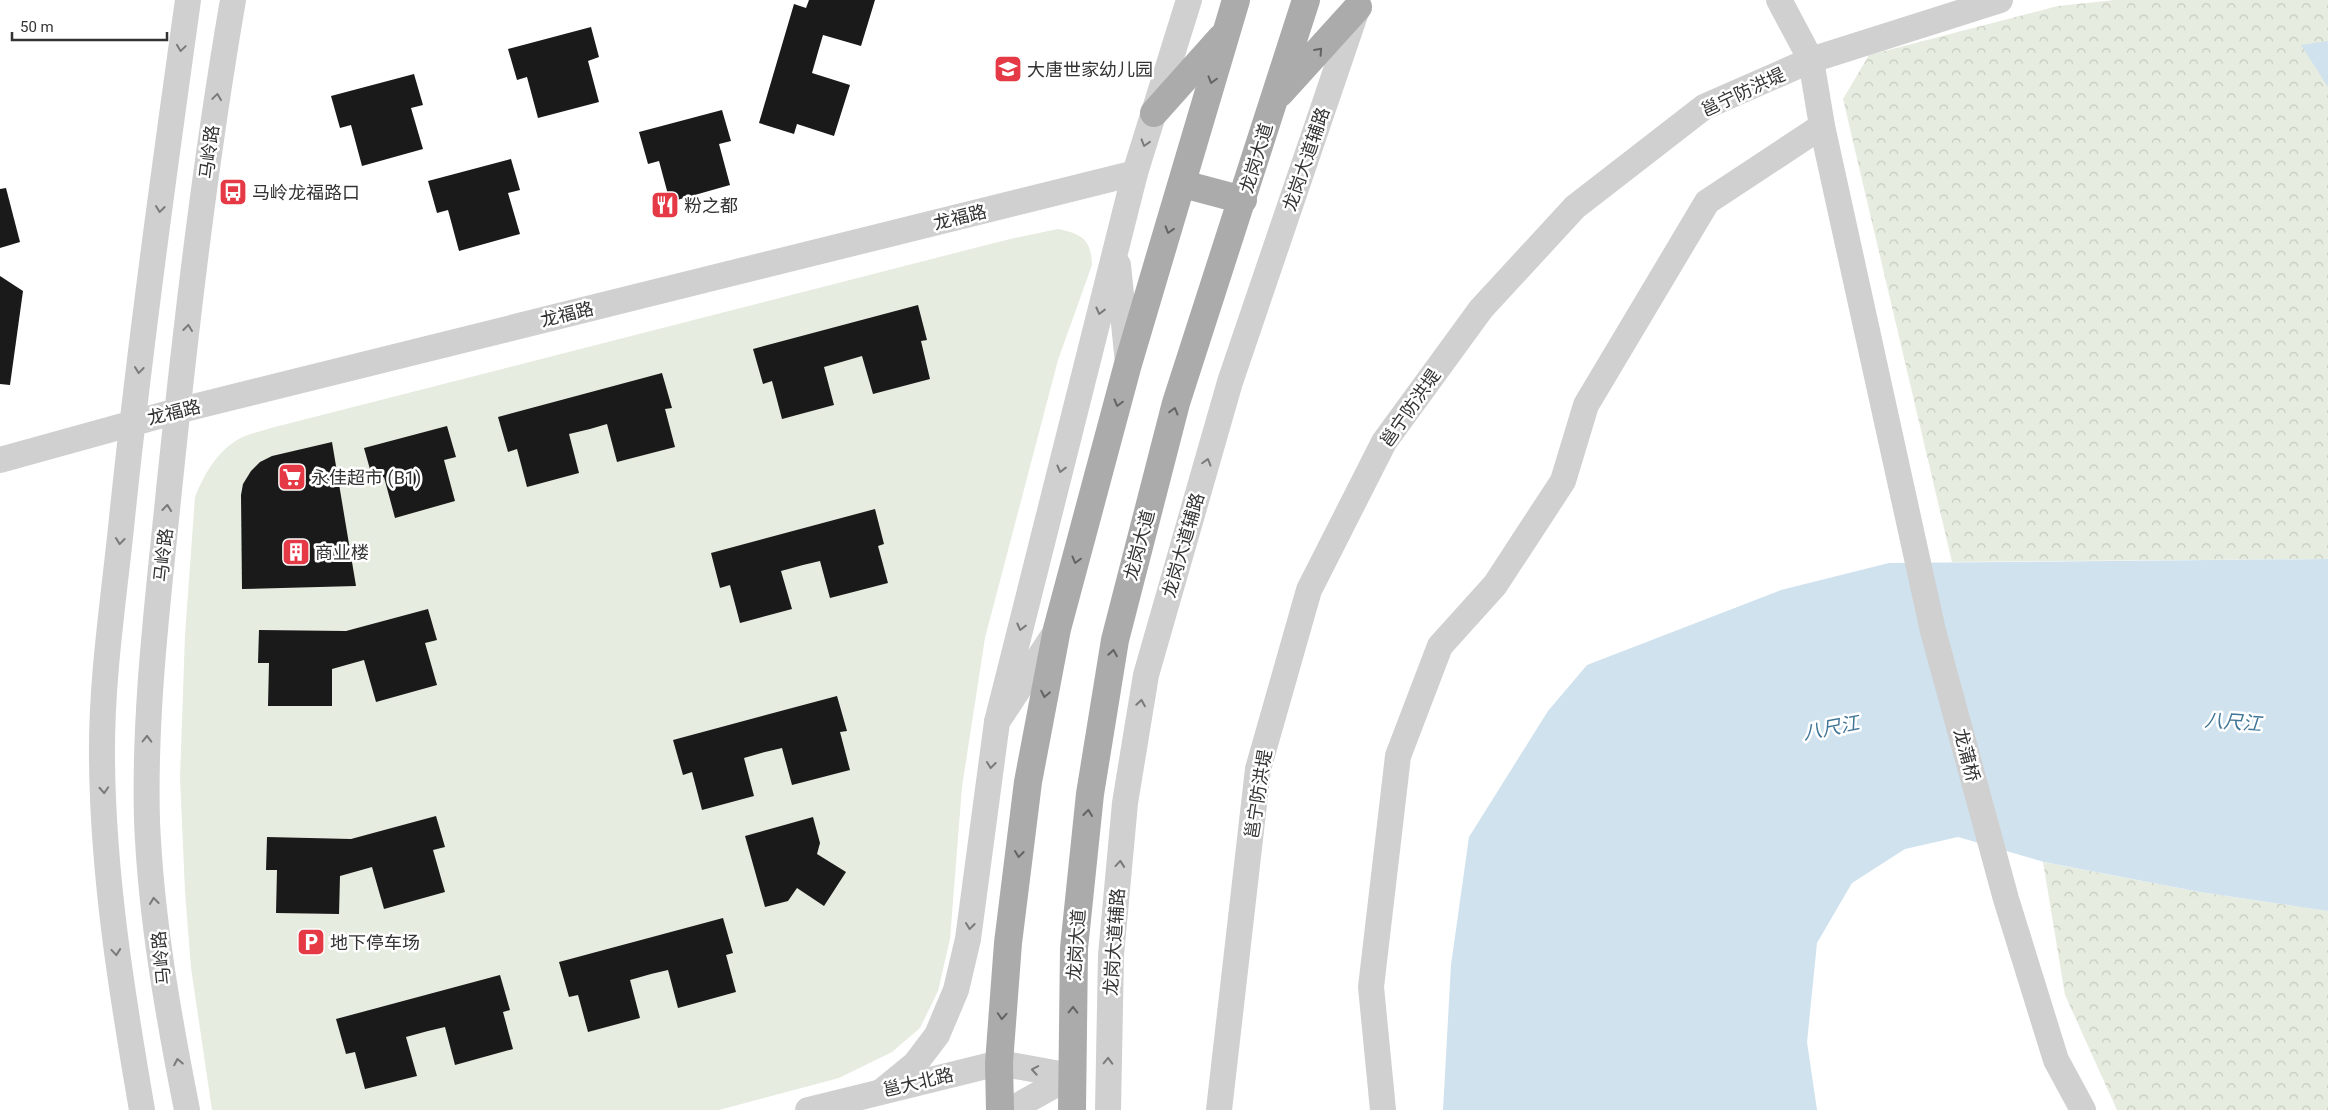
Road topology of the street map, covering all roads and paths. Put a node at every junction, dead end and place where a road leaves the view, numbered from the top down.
1 (188, 0) edge
2 (233, 0) edge
3 (1190, 0) edge
4 (1236, 0) edge
5 (1306, 0) edge
6 (1779, 0) edge
7 (2000, 0) edge
8 (1359, 4) edge
9 (1226, 34) junction
10 (1811, 60) junction
11 (1274, 100) junction
12 (1154, 113) junction
13 (1822, 126) junction
14 (1135, 173) junction
15 (164, 178) junction
16 (206, 183) junction
17 (1183, 184) junction
18 (1243, 200) junction
19 (1116, 247) junction
20 (1128, 364) junction
21 (178, 411) junction
22 (132, 423) junction
23 (0, 460) edge
24 (1057, 629) junction
25 (997, 722) junction
26 (999, 1064) junction
27 (1072, 1076) junction
28 (882, 1091) junction
29 (142, 1110) edge
30 (187, 1110) edge
31 (808, 1110) edge
32 (1000, 1110) edge
33 (1010, 1110) edge
34 (1072, 1110) edge
35 (1108, 1110) edge
36 (1219, 1110) edge
37 (1383, 1110) edge
38 (2083, 1110) edge

1 -> 15 street
16 -> 2 street, 马岭路
3 - 12 street
4 - 9 main road
5 - 11 main road, 龙岗大道
6 - 10 street, 龙蒲桥
7 - 10 street, 邕宁防洪堤
11 -> 8 main road
35 -> 8 street, 龙岗大道辅路
9 - 12 main road
9 -> 17 main road
10 - 13 street, 龙蒲桥
10 - 36 street, 邕宁防洪堤
11 - 18 main road, 龙岗大道
12 -> 14 street
13 - 37 street
13 - 38 street, 龙蒲桥
14 - 19 street
14 - 21 street, 龙福路
15 - 16 street
15 -> 22 street
21 -> 16 street, 马岭路
17 - 18 main road
17 -> 20 main road
27 -> 18 main road, 龙岗大道
19 - 20 street
19 -> 25 street
20 -> 24 main road
21 - 22 street, 龙福路
30 -> 21 street, 马岭路
22 - 23 street, 龙福路
22 -> 29 street
24 - 25 street
24 -> 26 main road
25 -> 28 street
27 -> 26 street
26 - 28 street, 邕大北路
26 - 32 main road
27 - 33 street
27 - 34 main road, 龙岗大道
28 - 31 street, 邕大北路

